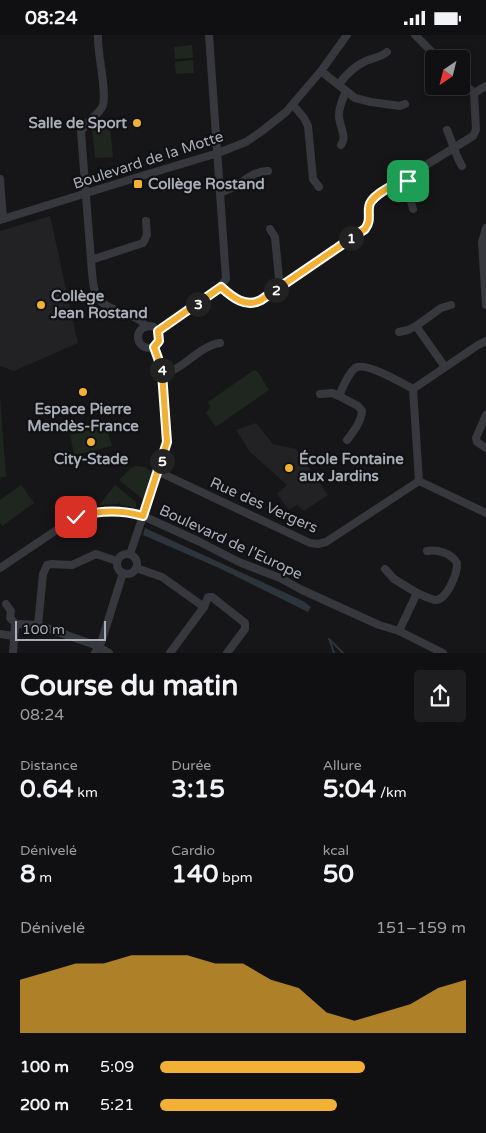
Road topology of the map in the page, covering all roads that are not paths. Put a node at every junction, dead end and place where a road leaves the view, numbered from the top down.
1 (98, 35) edge
2 (209, 35) edge
3 (347, 35) edge
4 (415, 35) edge
5 (430, 50) edge
6 (386, 52) dead end
7 (321, 71) junction
8 (339, 84) junction
9 (486, 86) edge
10 (470, 89) edge
11 (346, 91) junction
12 (474, 93) junction
13 (405, 104) dead end
14 (293, 105) junction
15 (447, 130) dead end
16 (341, 145) dead end
17 (455, 147) junction
18 (218, 153) junction
19 (462, 166) dead end
20 (268, 171) dead end
21 (394, 173) dead end
22 (406, 178) junction
23 (0, 179) edge
24 (319, 187) dead end
25 (221, 192) junction
26 (86, 194) junction
27 (413, 209) dead end
28 (2, 220) edge
29 (146, 221) dead end
30 (486, 228) edge
31 (270, 229) dead end
32 (91, 260) junction
33 (485, 279) edge
34 (283, 285) junction
35 (221, 287) junction
36 (451, 305) dead end
37 (486, 305) edge
38 (416, 326) junction
39 (146, 327) junction
40 (158, 331) junction
41 (399, 332) dead end
42 (486, 341) edge
43 (220, 343) dead end
44 (154, 347) junction
45 (445, 367) junction
46 (162, 373) junction
47 (413, 389) junction
48 (320, 395) dead end
49 (339, 396) junction
50 (486, 415) edge
51 (347, 440) dead end
52 (486, 448) edge
53 (159, 472) junction
54 (419, 481) junction
55 (486, 513) edge
56 (143, 516) junction
57 (427, 551) dead end
58 (130, 555) junction
59 (117, 561) junction
60 (0, 568) edge
61 (136, 568) junction
62 (386, 569) dead end
63 (123, 573) junction
64 (417, 593) junction
65 (6, 604) dead end
66 (204, 607) junction
67 (16, 625) junction
68 (38, 625) junction
69 (399, 631) junction
70 (0, 634) edge
71 (14, 635) junction
72 (97, 650) edge
73 (13, 653) edge
74 (109, 653) edge
75 (170, 653) edge
76 (227, 653) edge
77 (443, 653) edge

1 - 26 street
2 - 18 street
3 - 7 street, Boulevard de la Motte
4 - 5 street
6 - 8 street
7 - 8 street
7 - 14 street, Boulevard de la Motte
8 - 11 street
9 - 12 street
10 - 12 street
11 - 13 street
11 - 16 street
12 - 17 street
14 - 18 street, Boulevard de la Motte
14 - 24 street
15 - 17 street
17 - 19 street
17 - 22 street
18 - 25 street
18 - 26 street, Boulevard de la Motte
20 - 25 street
21 - 22 street
22 - 27 street
22 - 34 street
23 - 28 street
25 - 35 street
26 - 28 street, Boulevard de la Motte
26 - 32 street
29 - 32 street
30 - 33 street
31 - 34 street
32 - 39 street
33 - 37 street
34 - 35 street
35 - 40 street
36 - 38 street
38 - 41 street
38 - 45 street
39 - 40 street
39 - 44 street
40 - 44 street
42 - 45 street
43 - 46 street
44 - 46 street
45 - 47 street
46 - 53 street
47 - 49 street
47 - 54 street
48 - 49 street
49 - 51 street
50 - 52 street
53 - 54 street, Rue des Vergers
53 - 56 street
54 - 55 street
56 - 58 street
56 - 60 street, Boulevard de l'Europe
56 - 69 street, Boulevard de l'Europe
57 - 64 street
58 - 59 street
58 - 61 street
59 - 63 street
59 - 68 street
61 - 63 street
61 - 66 street
62 - 64 street
63 - 72 street
64 - 69 street
65 - 67 street
66 - 75 street
66 - 76 street
67 - 68 street
67 - 71 street
68 - 72 street
69 - 77 street, Boulevard de l'Europe
70 - 71 street
71 - 73 street
72 - 74 street

